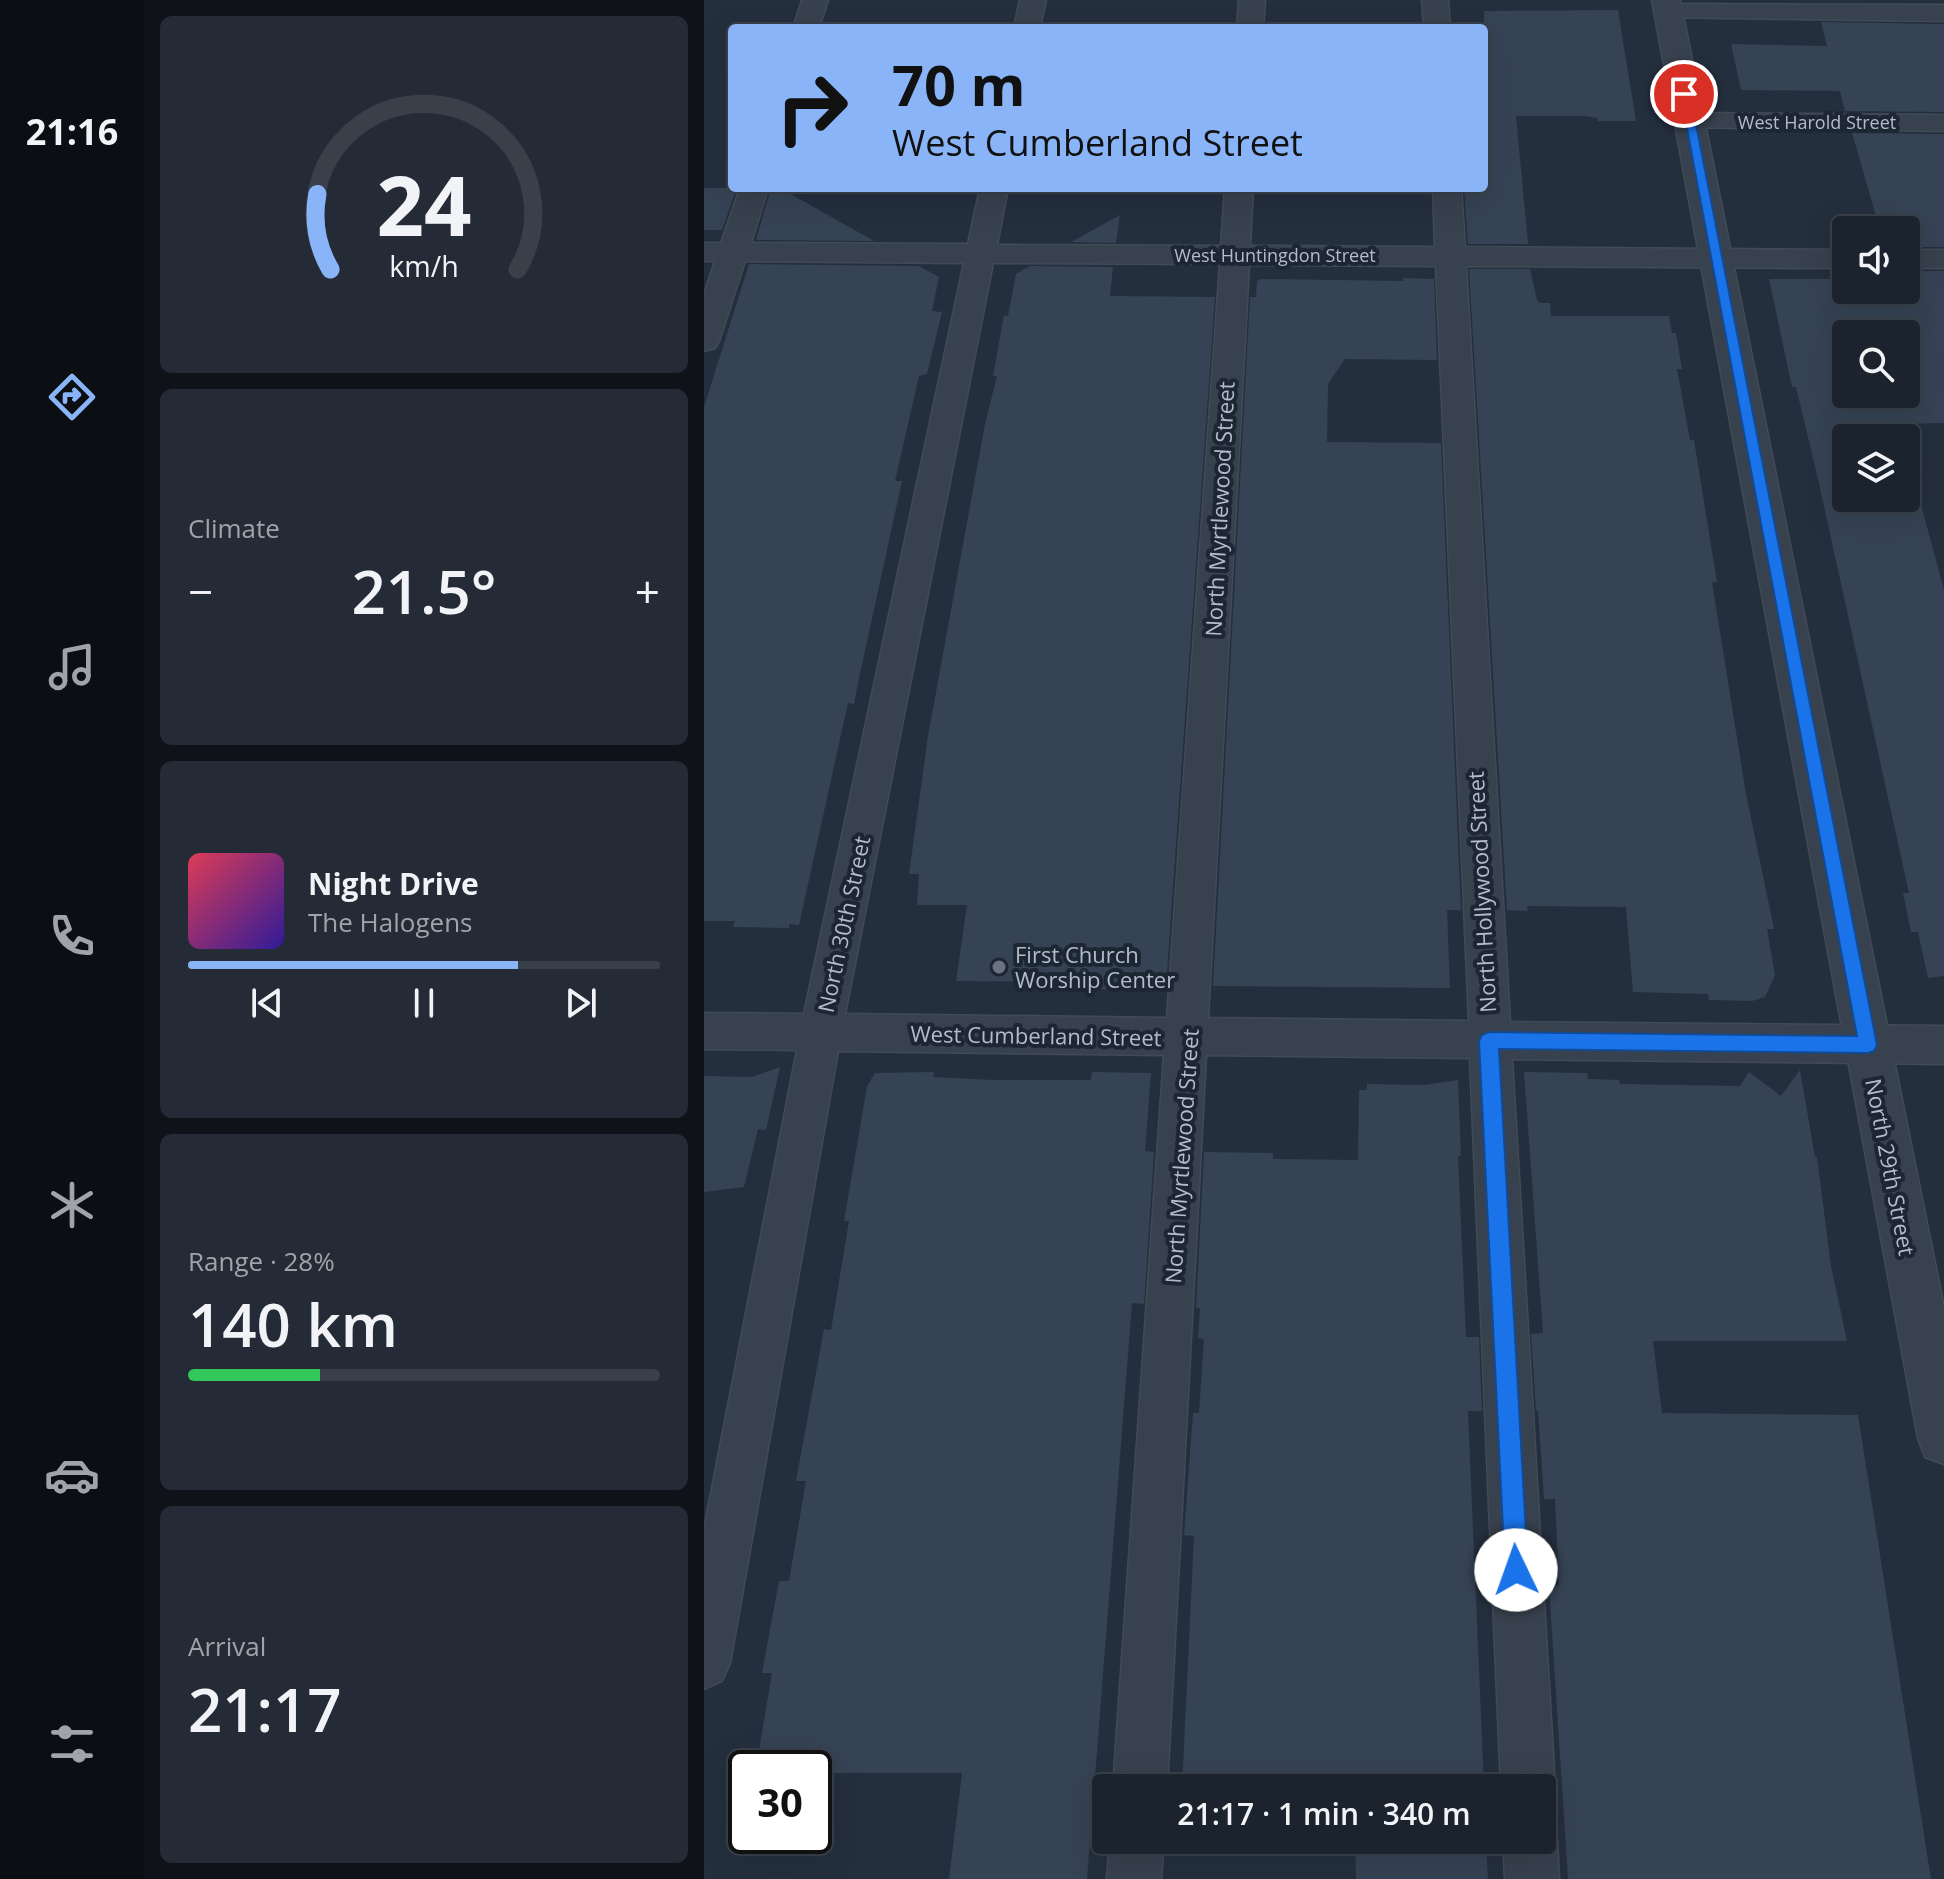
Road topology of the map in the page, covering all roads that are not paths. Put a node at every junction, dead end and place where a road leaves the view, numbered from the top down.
1 (815, 0) edge
2 (1033, 0) edge
3 (1252, 0) edge
4 (1435, 0) edge
5 (1667, 6) edge
6 (1944, 13) edge
7 (807, 24) edge
8 (1028, 24) edge
9 (1250, 24) edge
10 (1437, 24) edge
11 (1689, 121) junction
12 (1944, 123) edge
13 (752, 192) edge
14 (993, 192) edge
15 (1239, 192) edge
16 (1447, 192) edge
17 (719, 252) edge
18 (980, 253) junction
19 (1234, 255) junction
20 (1451, 256) junction
21 (1716, 258) junction
22 (1832, 259) edge
23 (1920, 259) edge
24 (1944, 259) edge
25 (704, 341) edge
26 (704, 1031) edge
27 (821, 1032) junction
28 (1188, 1037) junction
29 (1489, 1041) junction
30 (1868, 1045) junction
31 (1944, 1045) edge
32 (1944, 1438) edge
33 (704, 1663) edge
34 (1141, 1774) edge
35 (1527, 1774) edge
36 (1136, 1854) edge
37 (1531, 1854) edge
38 (1134, 1879) edge
39 (1532, 1879) edge

1 - 7 street
2 - 8 street
3 - 9 street
4 - 10 street
5 - 6 street
5 - 11 street, North 29th Street
11 - 12 street, West Harold Street
11 - 21 street, North 29th Street
13 - 17 street
14 - 18 street, North 30th Street
15 - 19 street, North Myrtlewood Street
16 - 20 street, North Hollywood Street
17 - 18 street, West Huntingdon Street
17 - 25 street
18 - 19 street, West Huntingdon Street
18 - 27 street, North 30th Street
19 - 20 street, West Huntingdon Street
19 - 28 street, North Myrtlewood Street
20 - 21 street, West Huntingdon Street
20 - 29 street, North Hollywood Street
21 - 22 street, West Huntingdon Street
21 - 30 street, North 29th Street
23 - 24 street
26 - 27 street, West Cumberland Street
27 - 28 street, West Cumberland Street
27 - 33 street, North 30th Street
28 - 29 street, West Cumberland Street
28 - 34 street, North Myrtlewood Street
29 - 30 street, West Cumberland Street
29 - 35 street, North Hollywood Street
30 - 31 street, West Cumberland Street
30 - 32 street, North 29th Street
36 - 38 street
37 - 39 street

